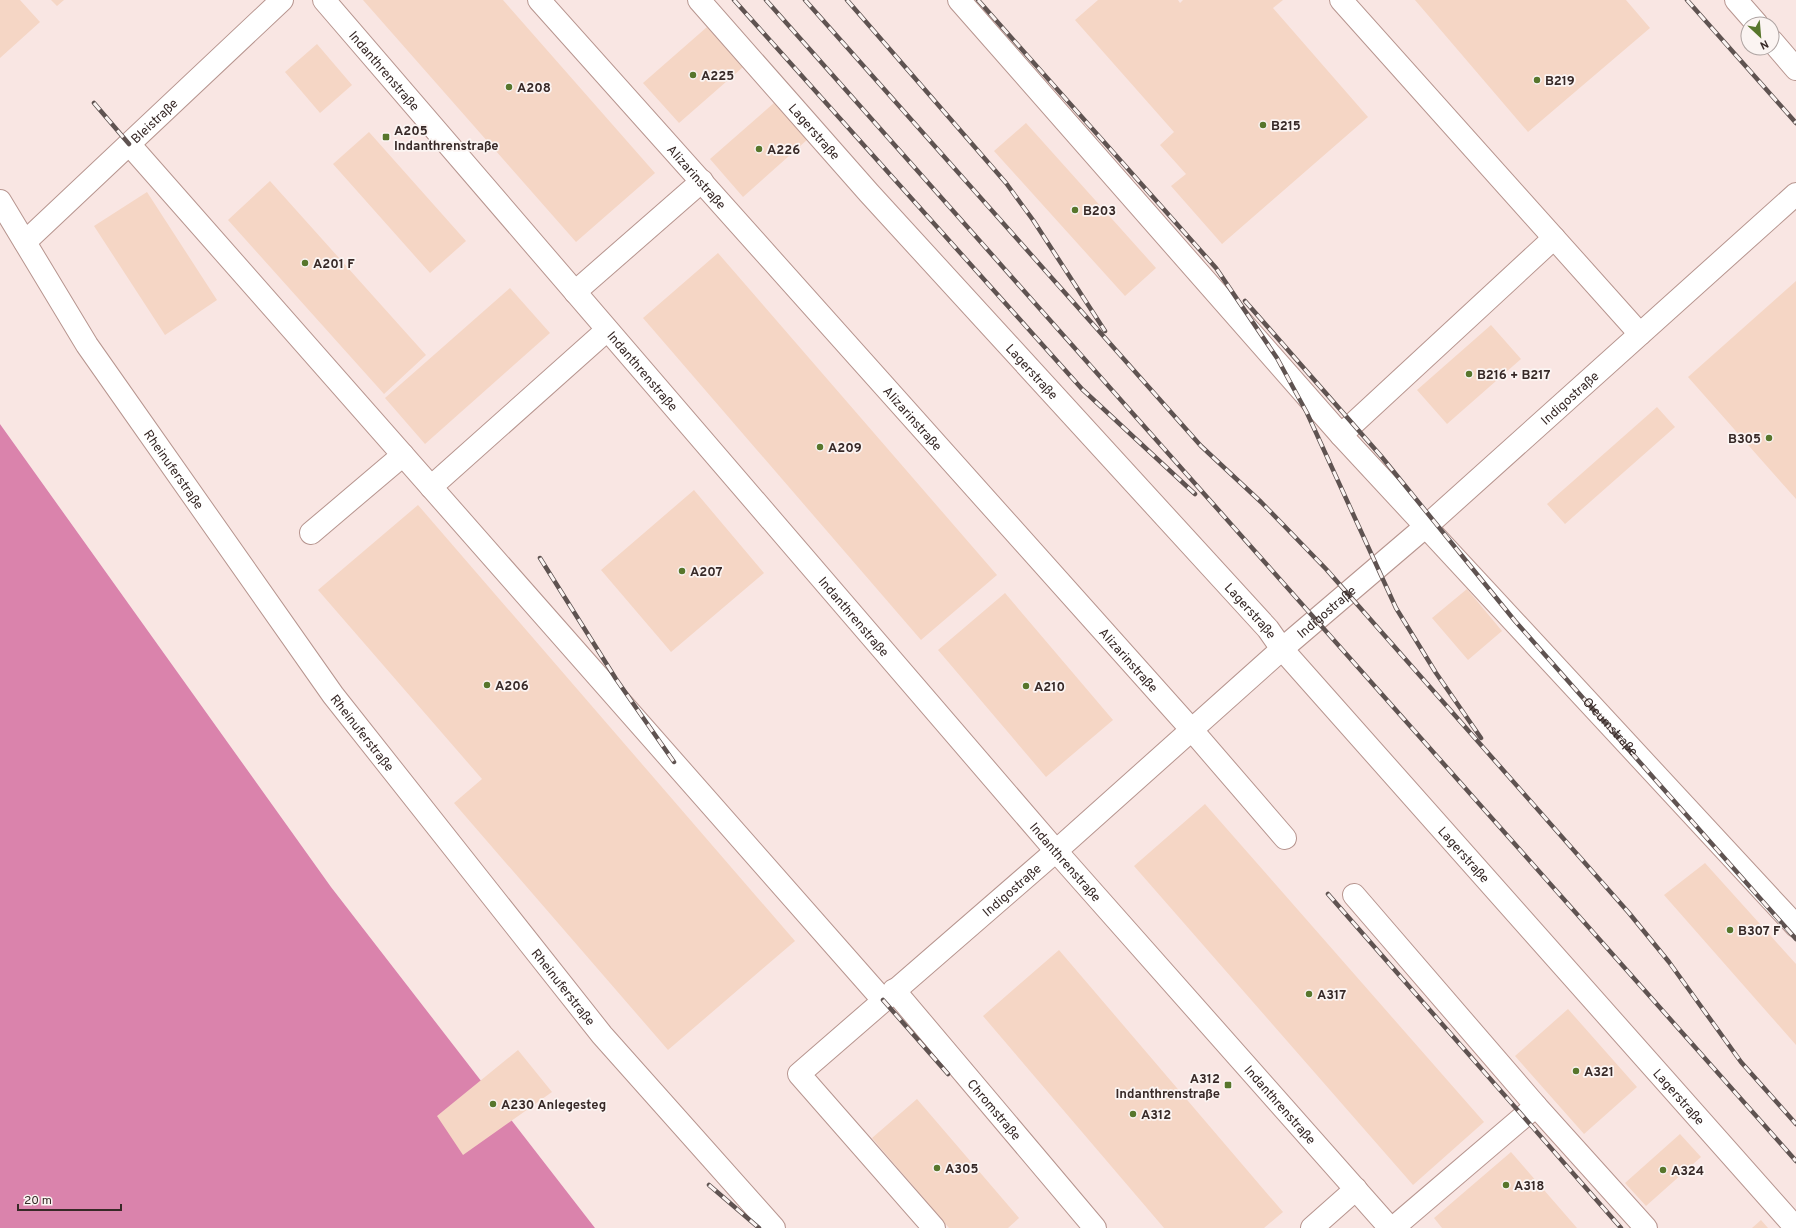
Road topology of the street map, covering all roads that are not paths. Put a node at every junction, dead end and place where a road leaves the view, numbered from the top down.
1 (282, 0) edge
2 (324, 0) edge
3 (539, 0) edge
4 (699, 0) edge
5 (959, 0) edge
6 (1341, 0) edge
7 (1736, 0) edge
8 (1750, 16) edge
9 (1780, 50) edge
10 (1796, 69) edge
11 (129, 144) junction
12 (702, 181) junction
13 (1796, 194) edge
14 (0, 201) edge
15 (1554, 238) junction
16 (25, 242) junction
17 (575, 292) junction
18 (608, 330) junction
19 (1640, 334) junction
20 (1341, 434) junction
21 (403, 455) junction
22 (431, 487) junction
23 (1426, 526) junction
24 (311, 533) dead end
25 (1282, 649) junction
26 (1191, 729) junction
27 (1285, 838) dead end
28 (1056, 850) junction
29 (1354, 895) dead end
30 (1796, 926) edge
31 (889, 995) junction
32 (1536, 1106) junction
33 (1356, 1189) junction
34 (774, 1228) edge
35 (934, 1228) edge
36 (1095, 1228) edge
37 (1312, 1228) edge
38 (1390, 1228) edge
39 (1393, 1228) edge
40 (1646, 1228) edge
41 (1796, 1228) edge

1 - 11 street, Bleistraße
2 - 17 street, Indanthrenstraße
3 - 12 street, Alizarinstraße
4 - 25 street, Lagerstraße
5 - 20 street, Oleumstraße
6 - 15 street
7 - 8 street
9 - 10 street
11 - 16 street, Bleistraße
11 - 21 street, Chromstraße
12 - 17 street
12 - 26 street, Alizarinstraße
13 - 19 street, Indigostraße
14 - 16 street, Rheinuferstraße
15 - 19 street
15 - 20 street
16 - 34 street, Rheinuferstraße
17 - 18 street, Indanthrenstraße
18 - 22 street
18 - 28 street, Indanthrenstraße
19 - 23 street, Indigostraße
20 - 23 street, Oleumstraße
21 - 22 street, Chromstraße
21 - 24 street
22 - 31 street, Chromstraße
23 - 25 street, Indigostraße
23 - 30 street, Oleumstraße
25 - 26 street, Indigostraße
25 - 41 street, Lagerstraße
26 - 27 street, Alizarinstraße
26 - 28 street, Indigostraße
28 - 31 street, Indigostraße
28 - 33 street, Indanthrenstraße
29 - 32 street
31 - 35 street, Indigostraße
31 - 36 street, Chromstraße
32 - 39 street
32 - 40 street
33 - 37 street
33 - 38 street, Indanthrenstraße

